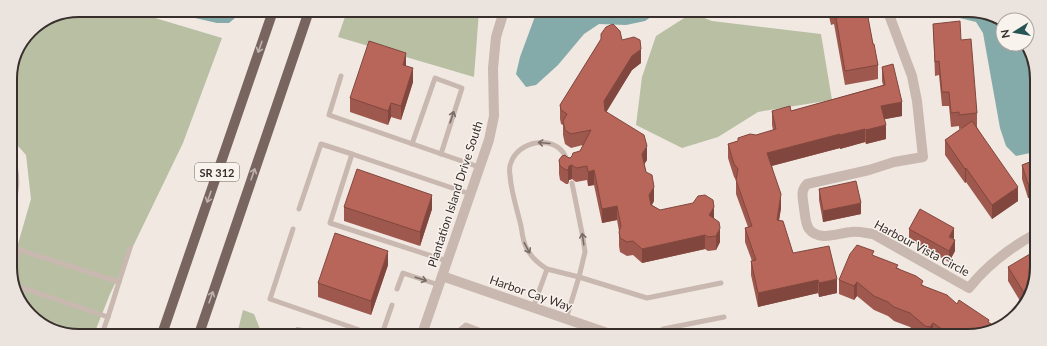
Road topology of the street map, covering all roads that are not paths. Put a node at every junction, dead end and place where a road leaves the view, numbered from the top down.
1 (271, 17) edge
2 (307, 17) edge
3 (502, 17) edge
4 (890, 17) edge
5 (341, 76) dead end
6 (412, 144) junction
7 (352, 154) junction
8 (441, 154) junction
9 (479, 167) junction
10 (569, 168) edge
11 (572, 183) dead end
12 (470, 194) junction
13 (299, 209) dead end
14 (293, 229) dead end
15 (1030, 237) edge
16 (130, 248) dead end
17 (18, 250) joint
18 (17, 253) edge
19 (447, 260) junction
20 (547, 268) junction
21 (579, 277) junction
22 (440, 281) junction
23 (120, 282) junction
24 (721, 283) dead end
25 (20, 287) edge
26 (397, 289) dead end
27 (392, 305) dead end
28 (533, 308) junction
29 (108, 317) junction
30 (724, 317) dead end
31 (566, 319) junction
32 (104, 329) edge
33 (164, 329) edge
34 (201, 329) edge
35 (357, 329) edge
36 (384, 329) edge
37 (424, 329) edge
38 (461, 329) edge
39 (475, 329) edge
40 (595, 329) edge
41 (662, 329) edge

1 -> 33 main road, SR 312
34 -> 2 main road, SR 312
3 - 9 street, Plantation Island Drive South
4 - 15 street, Harbour Vista Circle
5 - 6 lane
6 - 8 lane
8 -> 6 lane
7 - 12 lane
7 - 13 lane
7 - 19 lane
8 - 9 lane
9 - 12 street, Plantation Island Drive South
10 -> 20 lane
21 -> 11 lane
12 - 19 street, Plantation Island Drive South
14 - 35 lane
16 - 23 lane
17 - 18 lane
17 - 23 lane
19 - 22 street, Plantation Island Drive South
20 - 21 lane
20 - 28 lane
21 - 24 lane
21 - 31 lane
26 -> 22 lane
22 - 28 street, Harbor Cay Way
22 - 37 street, Plantation Island Drive South
23 - 29 lane
25 - 29 lane
27 - 36 lane
28 - 31 street, Harbor Cay Way
29 - 32 lane
30 - 41 lane
31 - 40 street, Harbor Cay Way
38 - 39 lane

